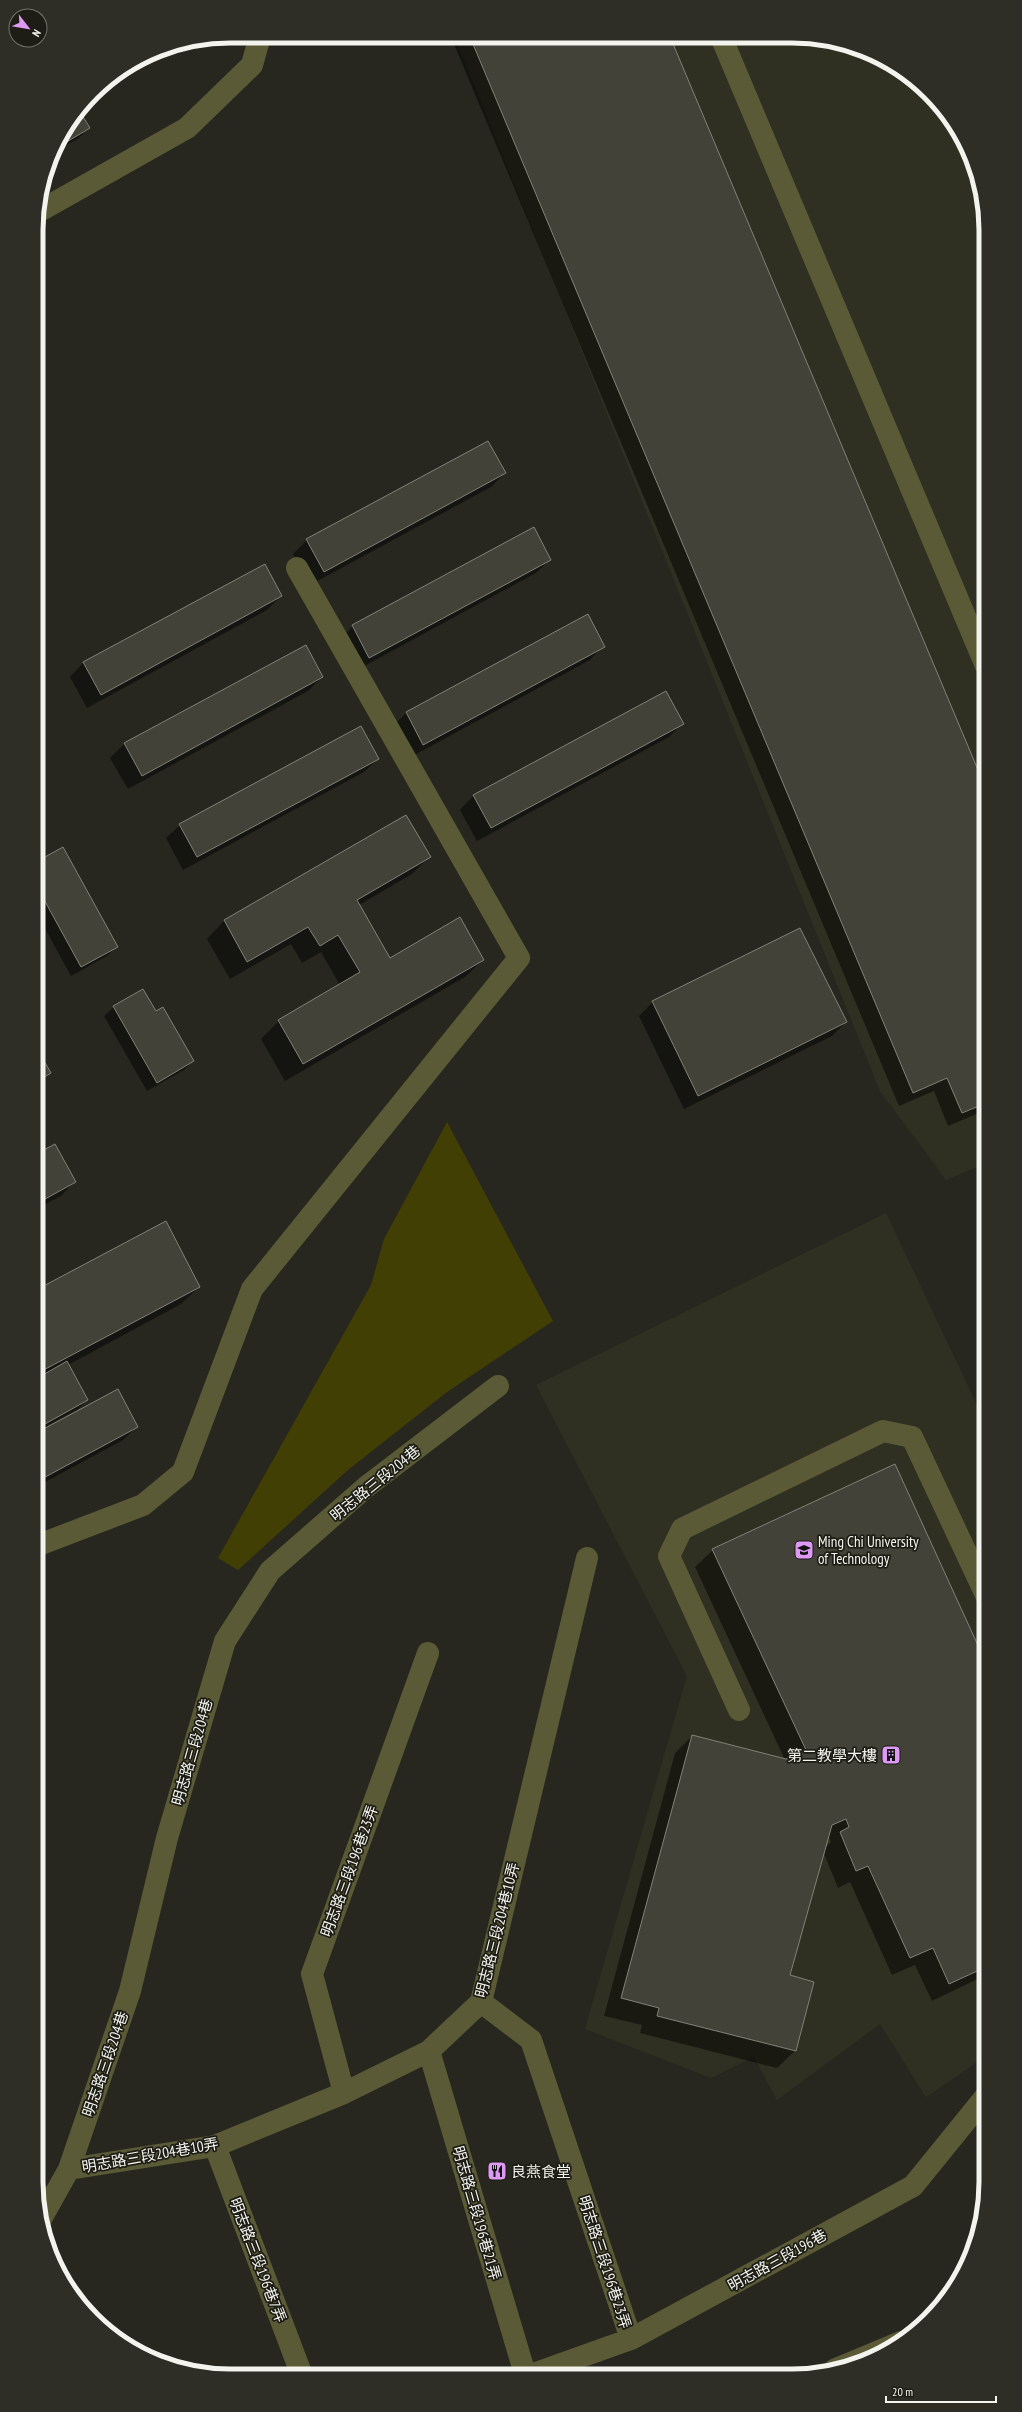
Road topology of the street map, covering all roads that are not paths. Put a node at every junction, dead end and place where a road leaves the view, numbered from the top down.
1 (258, 43) edge
2 (724, 43) edge
3 (45, 208) edge
4 (296, 568) dead end
5 (979, 649) edge
6 (498, 1386) dead end
7 (43, 1543) edge
8 (587, 1558) dead end
9 (979, 1579) edge
10 (428, 1653) dead end
11 (739, 1710) dead end
12 (481, 2002) junction
13 (429, 2051) junction
14 (344, 2093) junction
15 (979, 2105) edge
16 (215, 2146) junction
17 (69, 2170) junction
18 (46, 2211) edge
19 (631, 2340) junction
20 (299, 2369) edge
21 (524, 2369) edge
22 (547, 2369) edge

1 - 3 lane
2 - 5 lane
4 - 7 lane
6 - 17 lane, 明志路三段204巷
8 - 12 lane, 明志路三段204巷10弄
9 - 11 lane
10 - 14 lane, 明志路三段196巷23弄
12 - 13 lane, 明志路三段204巷10弄
12 - 19 lane, 明志路三段196巷23弄
13 - 14 lane, 明志路三段204巷10弄
13 - 21 lane, 明志路三段196巷21弄
14 - 16 lane, 明志路三段204巷10弄
15 - 19 lane, 明志路三段196巷
16 - 17 lane, 明志路三段204巷10弄
16 - 20 lane, 明志路三段196巷7弄
17 - 18 lane, 明志路三段204巷
19 - 22 lane, 明志路三段196巷

